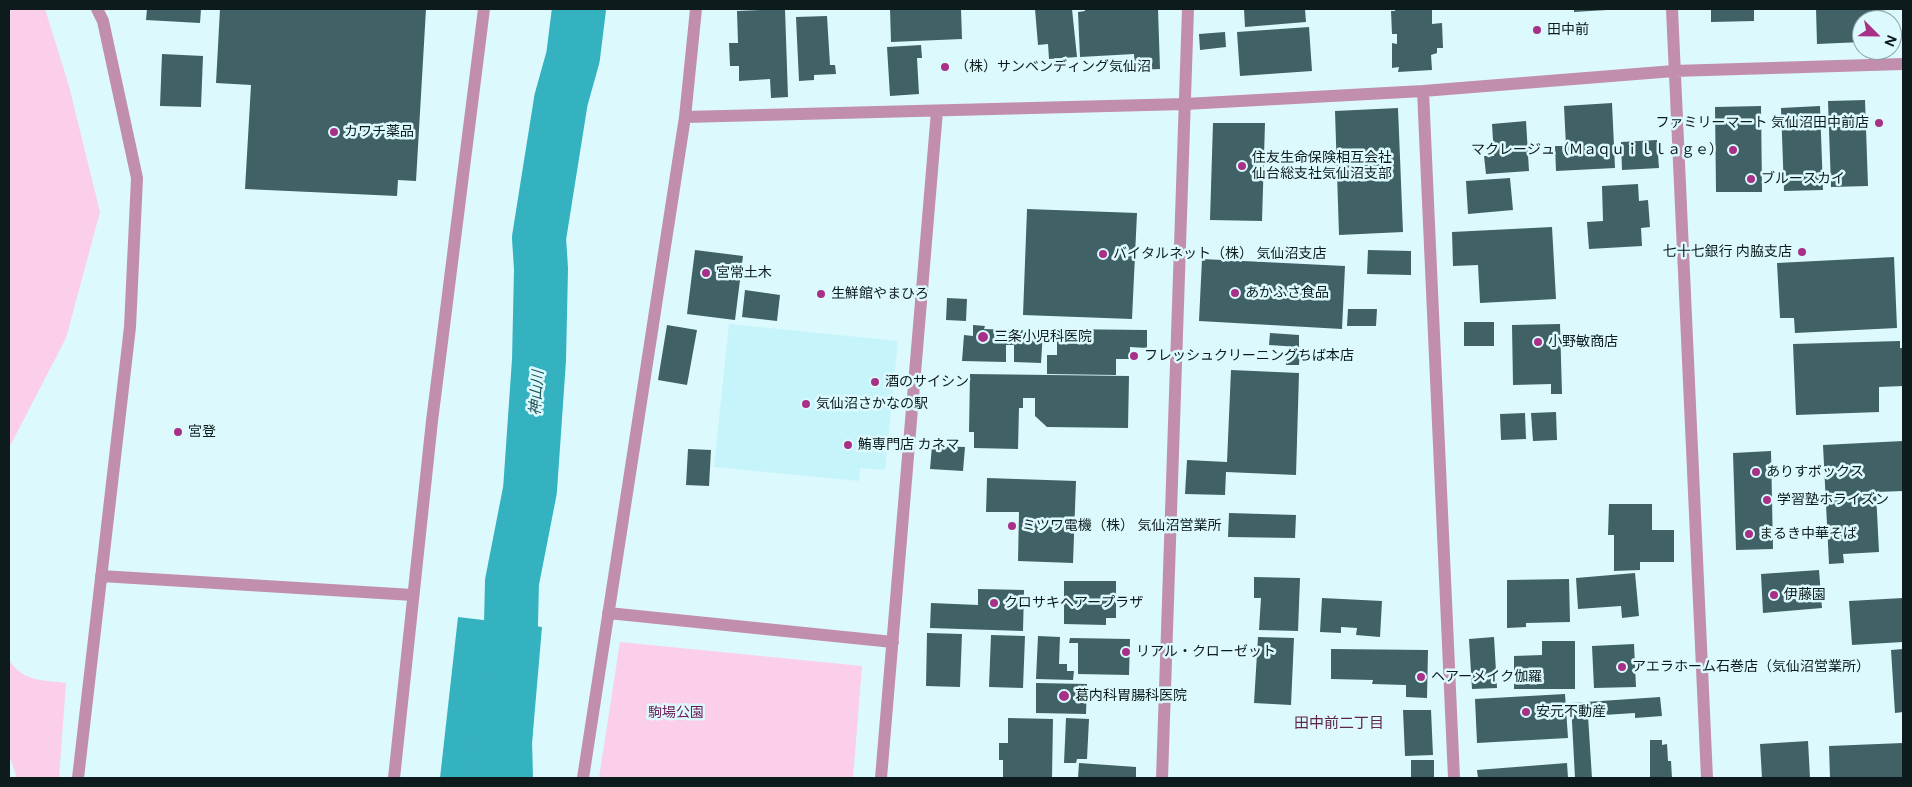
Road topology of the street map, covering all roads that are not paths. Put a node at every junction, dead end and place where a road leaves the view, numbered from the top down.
1 (97, 9) edge
2 (484, 9) edge
3 (696, 9) edge
4 (1188, 9) edge
5 (1672, 9) edge
6 (1903, 64) edge
7 (1674, 71) junction
8 (1423, 91) junction
9 (1185, 104) junction
10 (937, 111) junction
11 (685, 117) junction
12 (101, 576) junction
13 (413, 595) junction
14 (608, 613) junction
15 (893, 642) junction
16 (78, 778) edge
17 (394, 778) edge
18 (583, 778) edge
19 (881, 778) edge
20 (1162, 778) edge
21 (1454, 778) edge
22 (1707, 778) edge

1 - 12 street
2 - 13 street
3 - 11 street
4 - 9 street
5 - 7 street
6 - 7 street
7 - 8 street
7 - 22 street
8 - 9 street
8 - 21 street
9 - 10 street
9 - 20 street
10 - 11 street
10 - 15 street
11 - 14 street
12 - 13 street
12 - 16 street
13 - 17 street
14 - 15 street
14 - 18 street
15 - 19 street

